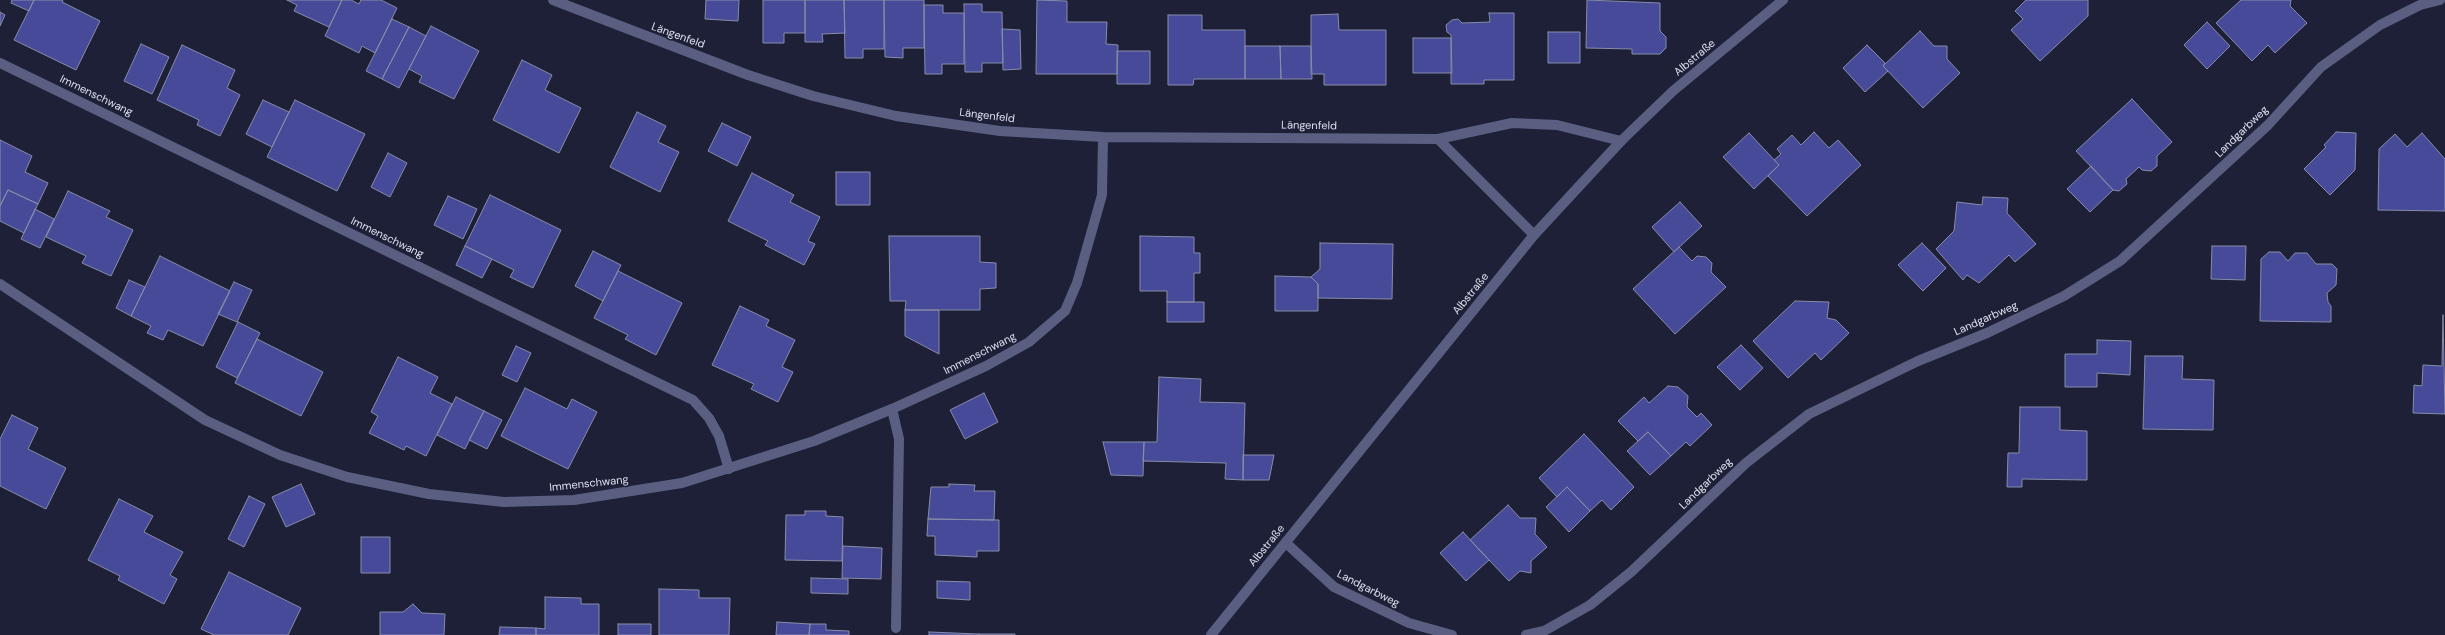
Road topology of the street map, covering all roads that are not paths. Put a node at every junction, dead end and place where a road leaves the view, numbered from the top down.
1 (553, 0) edge
2 (1783, 0) edge
3 (2440, 0) edge
4 (0, 63) edge
5 (1103, 136) junction
6 (1438, 139) junction
7 (1621, 141) junction
8 (1534, 235) junction
9 (0, 284) edge
10 (892, 409) junction
11 (729, 469) junction
12 (1286, 543) junction
13 (896, 628) dead end
14 (1211, 635) edge
15 (1452, 635) edge
16 (1526, 635) edge

1 - 5 street, Längenfeld
2 - 7 street, Albstraße
3 - 16 street, Landgarbweg
4 - 11 street, Immenschwang
5 - 6 street, Längenfeld
5 - 10 street, Immenschwang
6 - 7 street, Längenfeld
6 - 8 street
7 - 8 street, Albstraße
8 - 12 street, Albstraße
9 - 11 street, Immenschwang
10 - 11 street, Immenschwang
10 - 13 street
12 - 14 street, Albstraße
12 - 15 street, Landgarbweg

